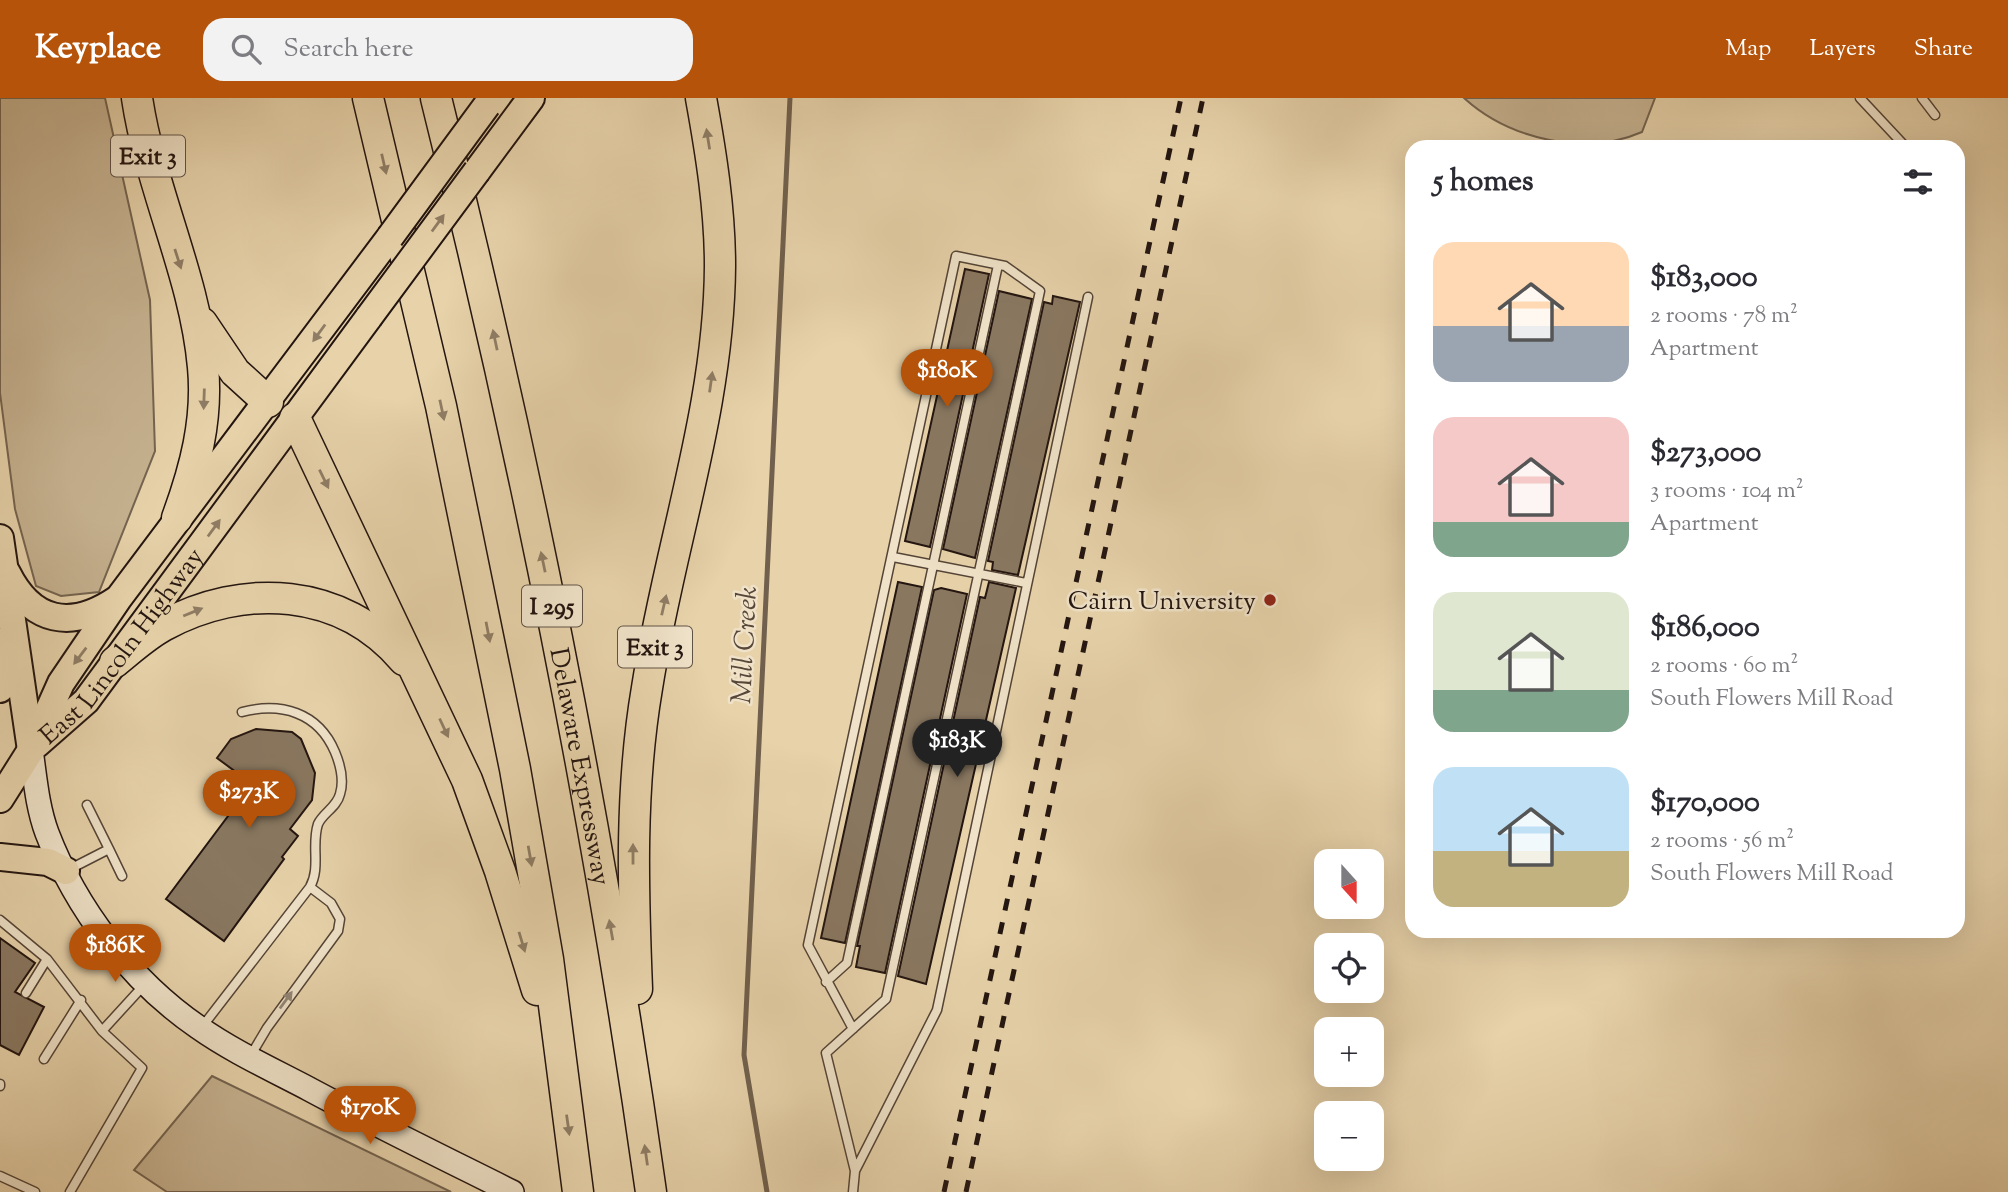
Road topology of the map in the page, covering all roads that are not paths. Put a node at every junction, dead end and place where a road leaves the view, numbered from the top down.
1 (137, 98) edge
2 (368, 98) edge
3 (436, 98) edge
4 (531, 98) edge
5 (701, 98) edge
6 (1860, 98) edge
7 (1922, 98) edge
8 (490, 101) edge
9 (1935, 116) dead end
10 (1899, 140) edge
11 (998, 265) junction
12 (1088, 297) dead end
13 (194, 307) junction
14 (268, 402) junction
15 (295, 418) junction
16 (177, 518) junction
17 (0, 538) edge
18 (893, 558) junction
19 (934, 565) junction
20 (3, 571) edge
21 (976, 572) junction
22 (1026, 583) junction
23 (118, 599) junction
24 (10, 601) junction
25 (115, 662) junction
26 (421, 680) junction
27 (0, 688) edge
28 (242, 712) dead end
29 (31, 750) junction
30 (0, 799) edge
31 (87, 805) dead end
32 (109, 849) junction
33 (0, 857) edge
34 (65, 871) junction
35 (122, 876) dead end
36 (310, 887) junction
37 (0, 920) edge
38 (47, 959) junction
39 (826, 982) junction
40 (145, 983) junction
41 (26, 993) dead end
42 (81, 1000) junction
43 (200, 1029) junction
44 (853, 1029) junction
45 (102, 1031) junction
46 (250, 1058) junction
47 (44, 1059) dead end
48 (559, 1062) junction
49 (641, 1118) junction
50 (855, 1171) junction
51 (0, 1176) edge
52 (578, 1190) edge
53 (35, 1192) edge
54 (70, 1192) edge
55 (512, 1192) edge
56 (651, 1192) edge
57 (853, 1192) edge

1 -> 13 highway, Exit 3
2 -> 48 highway, I 295
49 -> 3 highway, Delaware Expressway / I 295
15 -> 4 main road, East Lincoln Highway, bridge
49 -> 5 highway, Exit 3
6 - 10 lane
7 - 9 lane
8 -> 14 main road, East Lincoln Highway, bridge
11 - 18 lane
11 - 19 lane
11 - 21 lane
12 - 22 lane
13 - 14 highway
13 -> 16 highway
14 - 15 main road
14 - 16 main road, East Lincoln Highway
25 -> 15 main road, East Lincoln Highway
15 -> 26 highway
16 - 23 main road, East Lincoln Highway
17 - 20 main road
18 - 19 lane
18 - 39 lane
19 - 21 lane
19 - 39 lane
20 - 23 main road
20 - 24 main road
21 - 22 lane
21 - 44 lane
22 - 50 lane
23 -> 29 main road, East Lincoln Highway
24 - 27 main road
24 - 29 main road
25 -> 26 highway
25 - 29 main road, East Lincoln Highway
26 -> 48 highway
28 - 36 lane
29 - 30 main road
29 - 34 main road
31 - 32 lane
32 - 34 lane
32 - 35 lane
33 - 34 main road
34 - 40 main road
36 - 43 lane
46 -> 36 lane
37 - 38 lane
38 - 41 lane
38 - 42 lane
39 - 44 lane
40 - 43 main road
40 - 45 lane
42 - 45 lane
42 - 47 lane
43 - 46 main road
44 - 50 lane
45 - 54 lane
46 - 55 main road
48 -> 52 highway, I 295
56 -> 49 highway, Delaware Expressway / I 295
50 - 57 lane
51 - 53 lane

